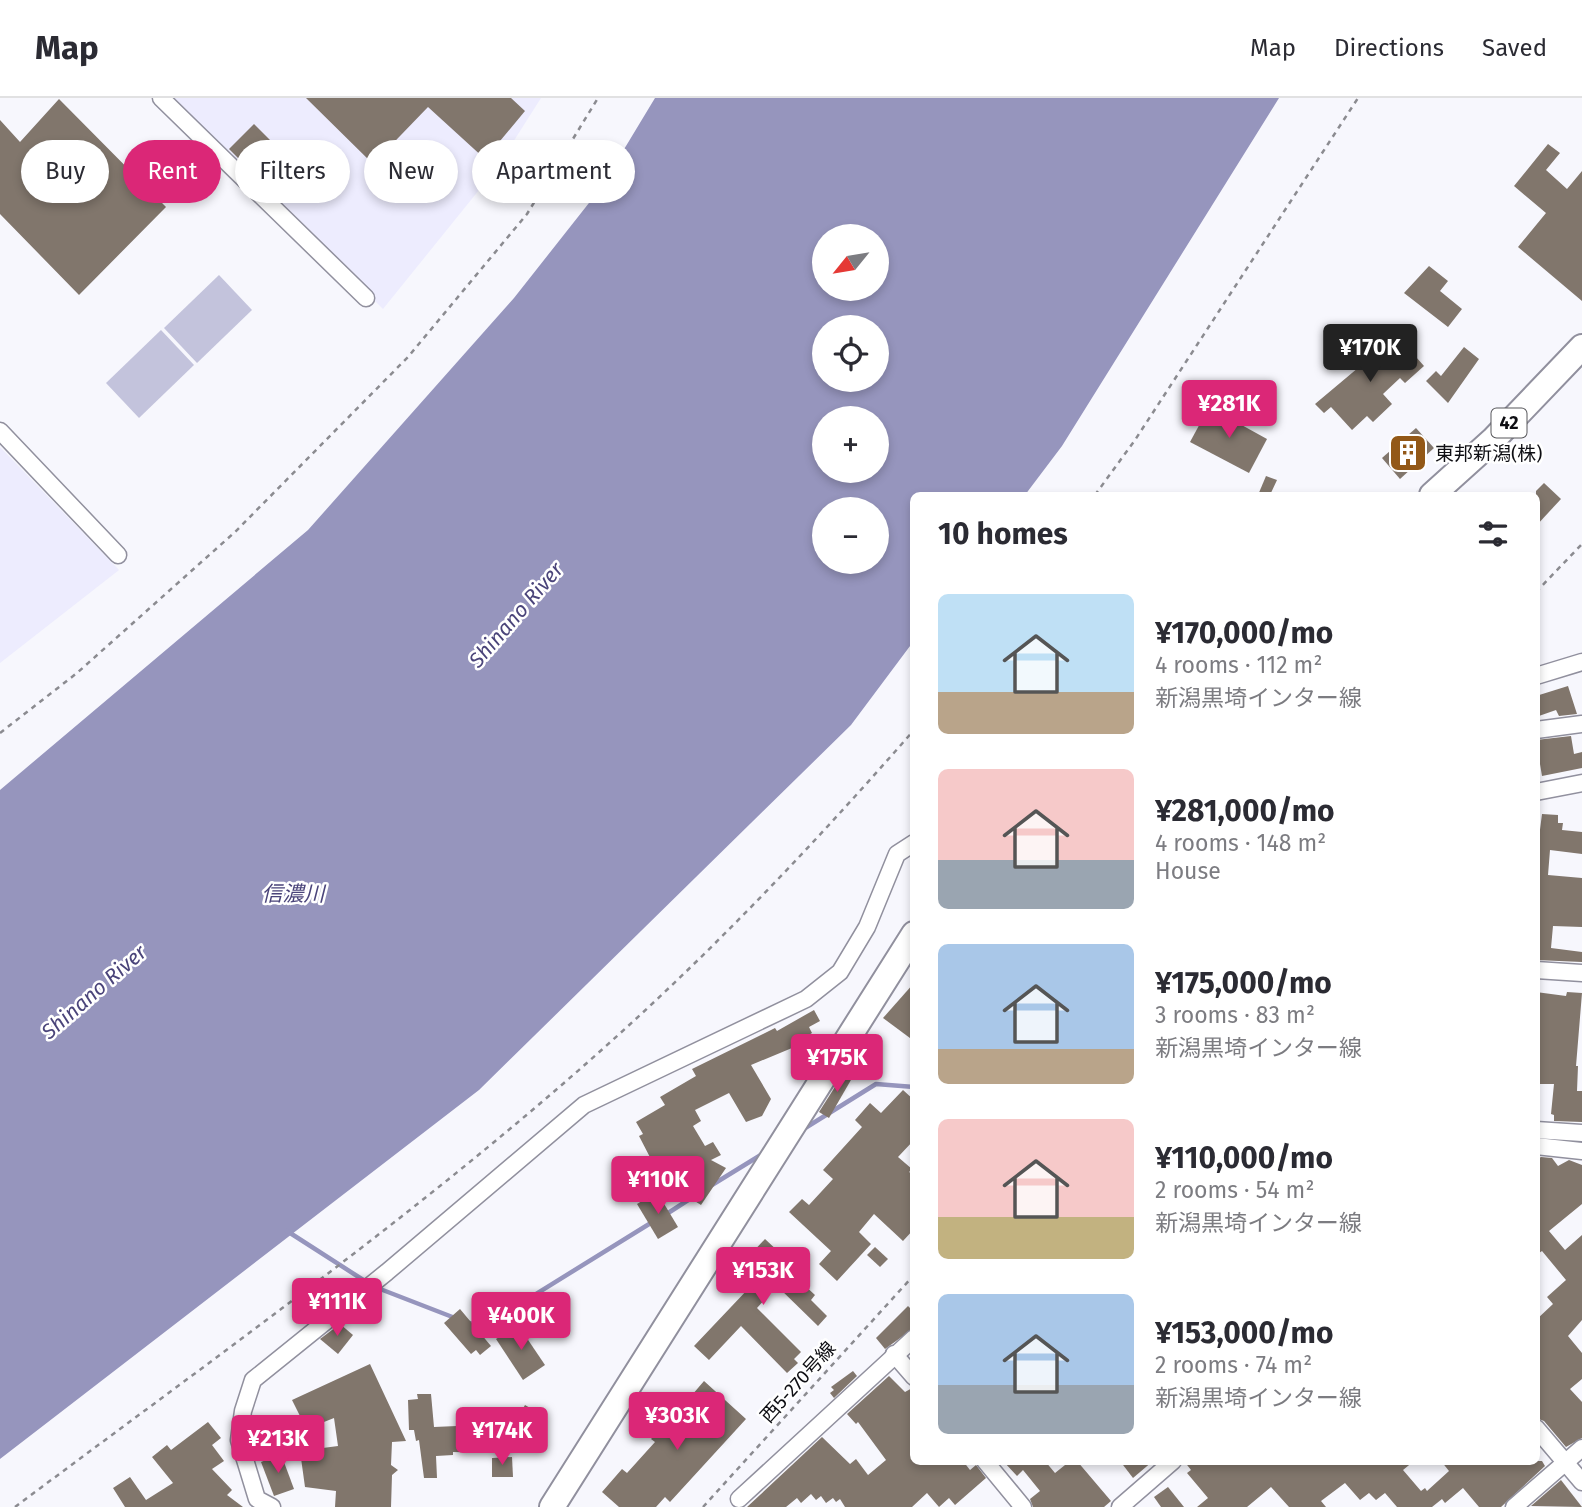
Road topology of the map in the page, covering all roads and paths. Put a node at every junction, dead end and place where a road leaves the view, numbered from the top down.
1 (161, 98) edge
2 (598, 98) edge
3 (1358, 98) edge
4 (366, 298) dead end
5 (1582, 347) edge
6 (0, 431) edge
7 (1097, 492) edge
8 (1435, 492) edge
9 (1582, 544) edge
10 (118, 555) dead end
11 (1540, 588) edge
12 (1582, 662) edge
13 (1540, 675) edge
14 (1582, 724) edge
15 (1540, 729) edge
16 (0, 733) edge
17 (910, 735) edge
18 (1582, 783) edge
19 (1540, 791) edge
20 (910, 846) edge
21 (910, 940) edge
22 (1540, 970) edge
23 (1582, 973) edge
24 (1540, 1131) edge
25 (1582, 1133) edge
26 (1540, 1146) edge
27 (1582, 1151) edge
28 (910, 1279) edge
29 (910, 1341) edge
30 (894, 1354) junction
31 (910, 1372) edge
32 (1540, 1433) edge
33 (1582, 1448) edge
34 (1566, 1462) junction
35 (988, 1465) edge
36 (1168, 1465) edge
37 (1582, 1482) edge
38 (739, 1499) dead end
39 (253, 1503) edge
40 (15, 1507) edge
41 (272, 1507) edge
42 (552, 1507) edge
43 (703, 1507) edge
44 (1023, 1507) edge
45 (1120, 1507) edge
46 (1514, 1507) edge

1 - 4 street
2 - 16 path
3 - 7 path
5 - 8 main road, 42
6 - 10 street
9 - 11 path
12 - 13 street
14 - 15 street
17 - 40 path
18 - 19 street
20 - 39 street
21 - 42 main road
22 - 23 street
24 - 25 street
26 - 27 street
28 - 43 path, 西5-270号線
29 - 30 street
30 - 31 street
30 - 38 street
32 - 34 street
33 - 34 street
34 - 37 street
34 - 46 street
35 - 44 street
36 - 45 street
39 - 41 street

